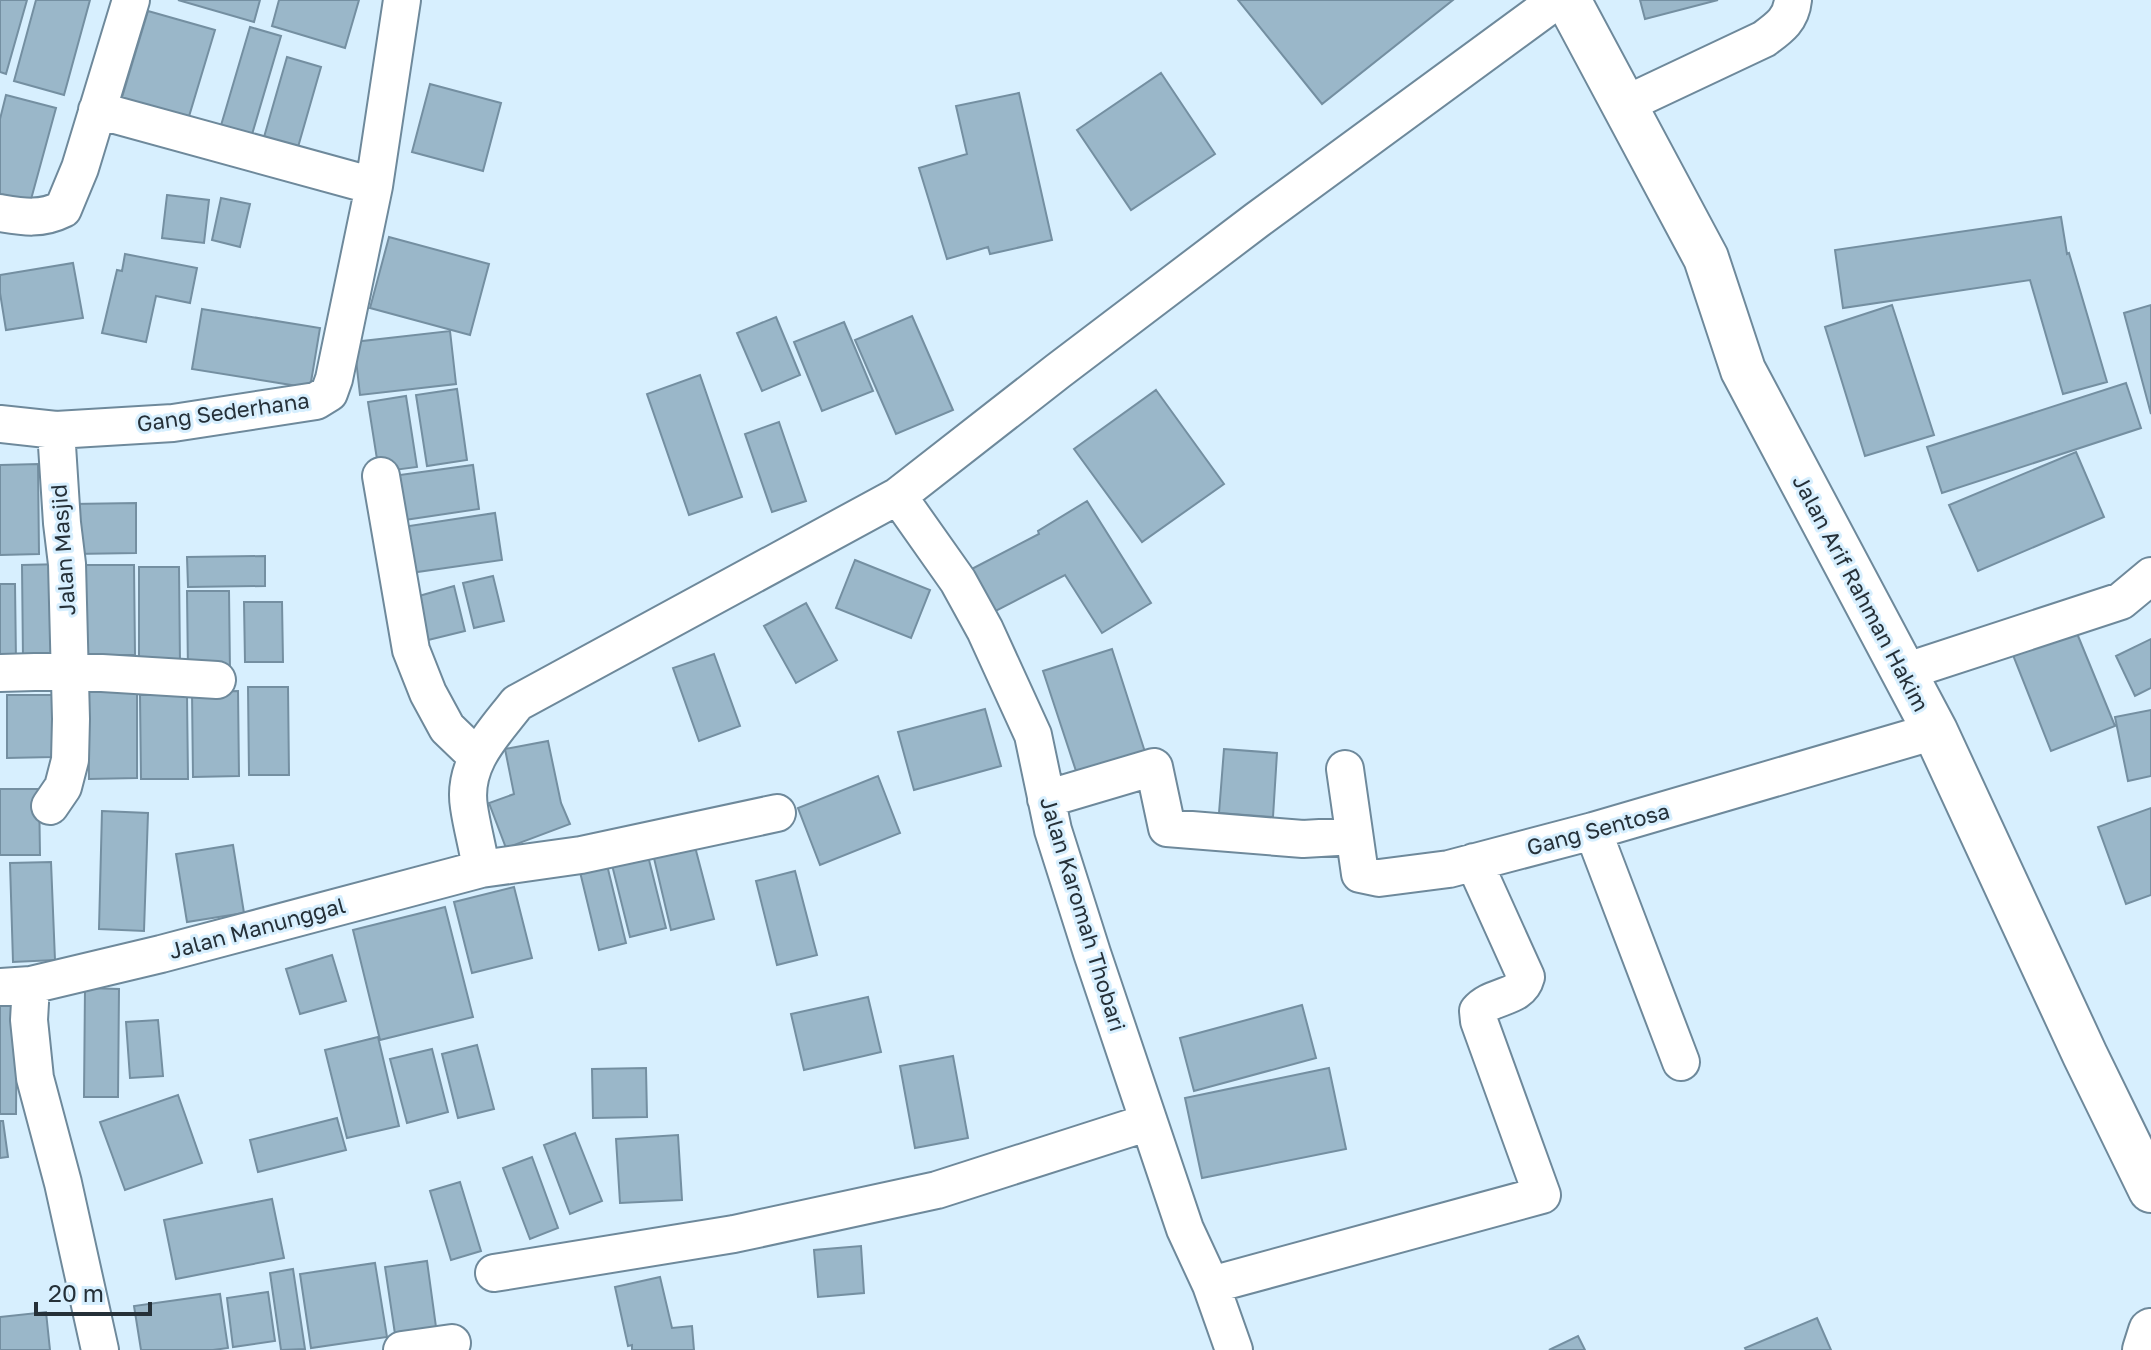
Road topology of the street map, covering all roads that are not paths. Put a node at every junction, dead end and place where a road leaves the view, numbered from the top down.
1 (131, 0) edge
2 (402, 0) edge
3 (1557, 0) edge
4 (1568, 0) edge
5 (1793, 0) edge
6 (1624, 105) junction
7 (97, 110) junction
8 (374, 186) junction
9 (0, 213) edge
10 (0, 424) edge
11 (56, 430) junction
12 (381, 476) dead end
13 (898, 496) junction
14 (2151, 576) edge
15 (69, 671) junction
16 (1904, 672) junction
17 (0, 673) edge
18 (217, 680) dead end
19 (1935, 731) junction
20 (476, 756) junction
21 (1345, 769) dead end
22 (1046, 799) junction
23 (50, 806) dead end
24 (777, 813) dead end
25 (1593, 831) junction
26 (1354, 836) junction
27 (1474, 862) junction
28 (481, 869) junction
29 (15, 986) edge
30 (1681, 1062) dead end
31 (1149, 1122) junction
32 (2151, 1190) edge
33 (494, 1273) dead end
34 (1211, 1285) junction
35 (2151, 1331) edge
36 (452, 1343) dead end
37 (100, 1350) edge
38 (402, 1350) edge
39 (1234, 1350) edge
40 (2145, 1350) edge

1 - 7 street
2 - 8 street, Gang Sederhana
3 - 13 street
4 - 6 street, Jalan Arif Rahman Hakim
5 - 6 street
6 - 16 street, Jalan Arif Rahman Hakim
7 - 8 street
7 - 9 street
8 - 11 street, Gang Sederhana
10 - 11 street, Gang Sederhana
11 - 15 street, Jalan Masjid
12 - 20 street
13 - 20 street
13 - 22 street, Jalan Karomah Thobari
14 - 16 street
15 - 17 street
15 - 18 street
15 - 23 street, Jalan Masjid
16 - 19 street, Jalan Arif Rahman Hakim
19 - 25 street, Gang Sentosa
19 - 32 street, Jalan Arif Rahman Hakim
20 - 28 street
21 - 26 street, Gang Sentosa
22 - 26 street
22 - 31 street, Jalan Karomah Thobari
24 - 28 street, Jalan Manunggal
25 - 27 street, Gang Sentosa
25 - 30 street
26 - 27 street, Gang Sentosa
27 - 34 street
28 - 29 street, Jalan Manunggal
29 - 37 street, Jalan Manunggal
31 - 33 street
31 - 34 street, Jalan Karomah Thobari
34 - 39 street, Jalan Karomah Thobari
35 - 40 street
36 - 38 street

